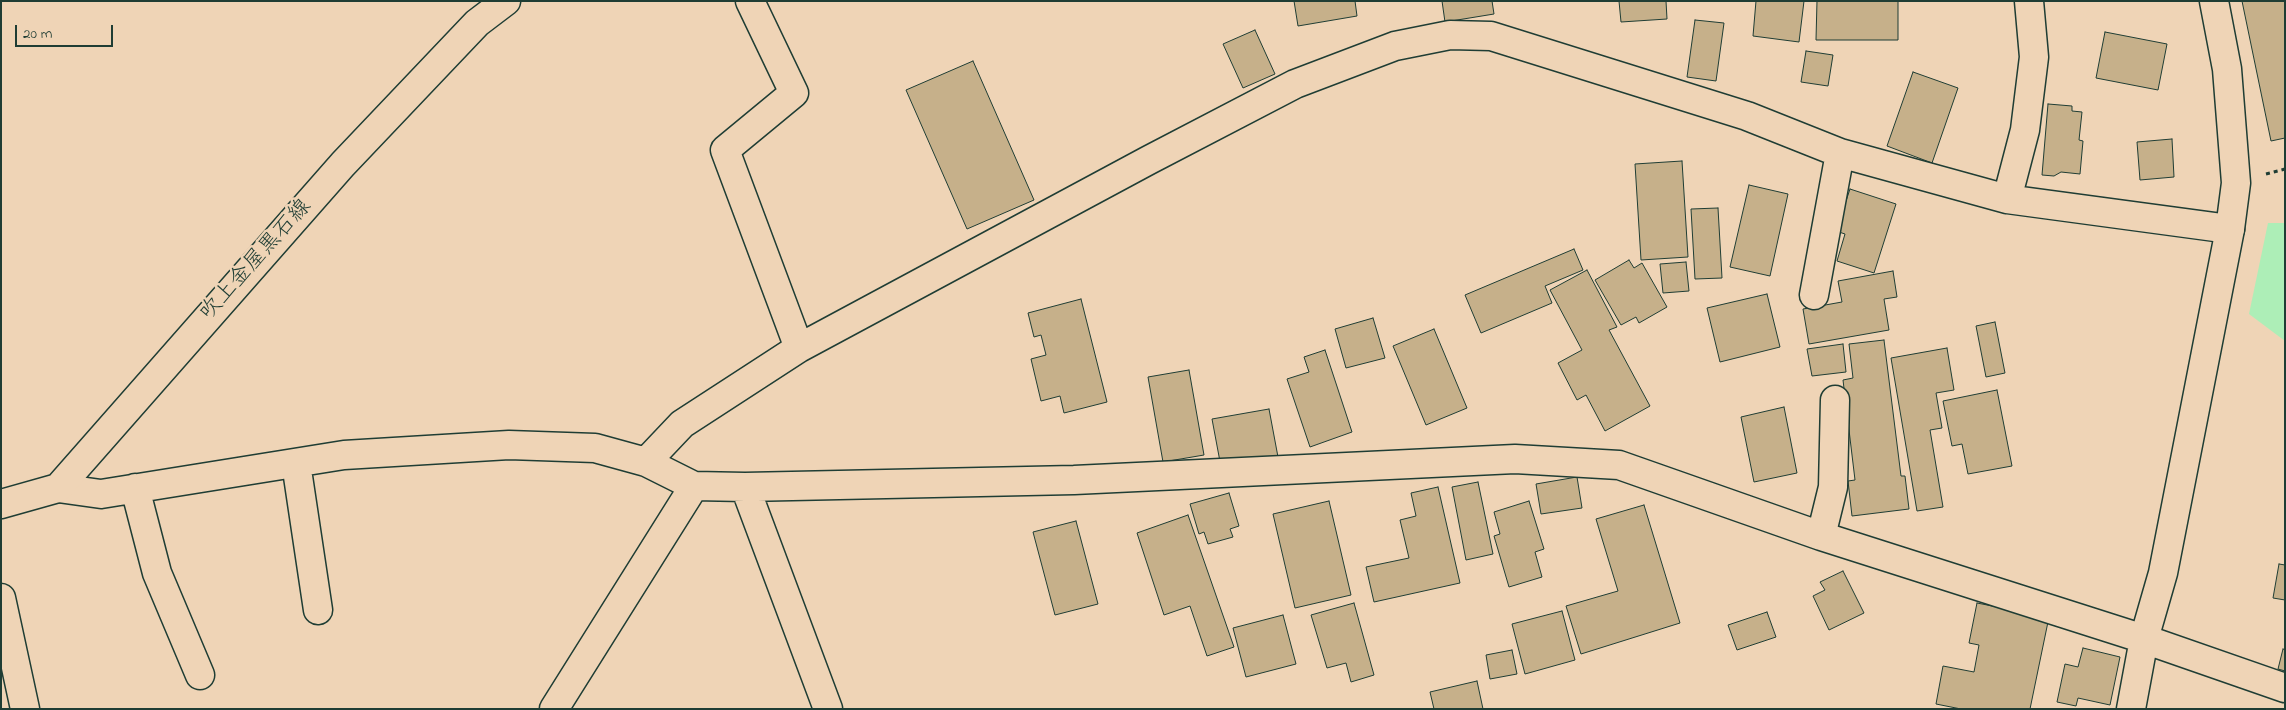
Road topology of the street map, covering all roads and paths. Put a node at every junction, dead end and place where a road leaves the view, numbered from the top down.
1 (506, 1) edge
2 (750, 1) edge
3 (2029, 1) edge
4 (2214, 1) edge
5 (1840, 152) junction
6 (2007, 199) junction
7 (2230, 229) junction
8 (1814, 295) dead end
9 (799, 348) junction
10 (1834, 400) dead end
11 (646, 462) junction
12 (296, 463) junction
13 (694, 486) junction
14 (745, 487) junction
15 (58, 488) junction
16 (135, 488) junction
17 (1, 504) edge
18 (1821, 536) junction
19 (1, 598) edge
20 (318, 610) dead end
21 (2144, 639) junction
22 (200, 675) dead end
23 (2285, 688) edge
24 (25, 709) edge
25 (554, 709) edge
26 (828, 709) edge
27 (2131, 709) edge

1 - 15 street, 吹上金屋黒石線
2 - 9 street
3 - 6 street
4 - 7 street
5 - 6 street
5 - 8 street
5 - 9 street
6 - 7 street
7 - 21 street
9 - 11 street
10 - 18 street
11 - 12 street
11 - 13 street
12 - 16 street
12 - 20 street
13 - 14 street
13 - 25 street
14 - 18 street
14 - 26 street
15 - 16 street
15 - 17 street
16 - 22 street
18 - 21 street
19 - 24 street
21 - 23 street
21 - 27 street

